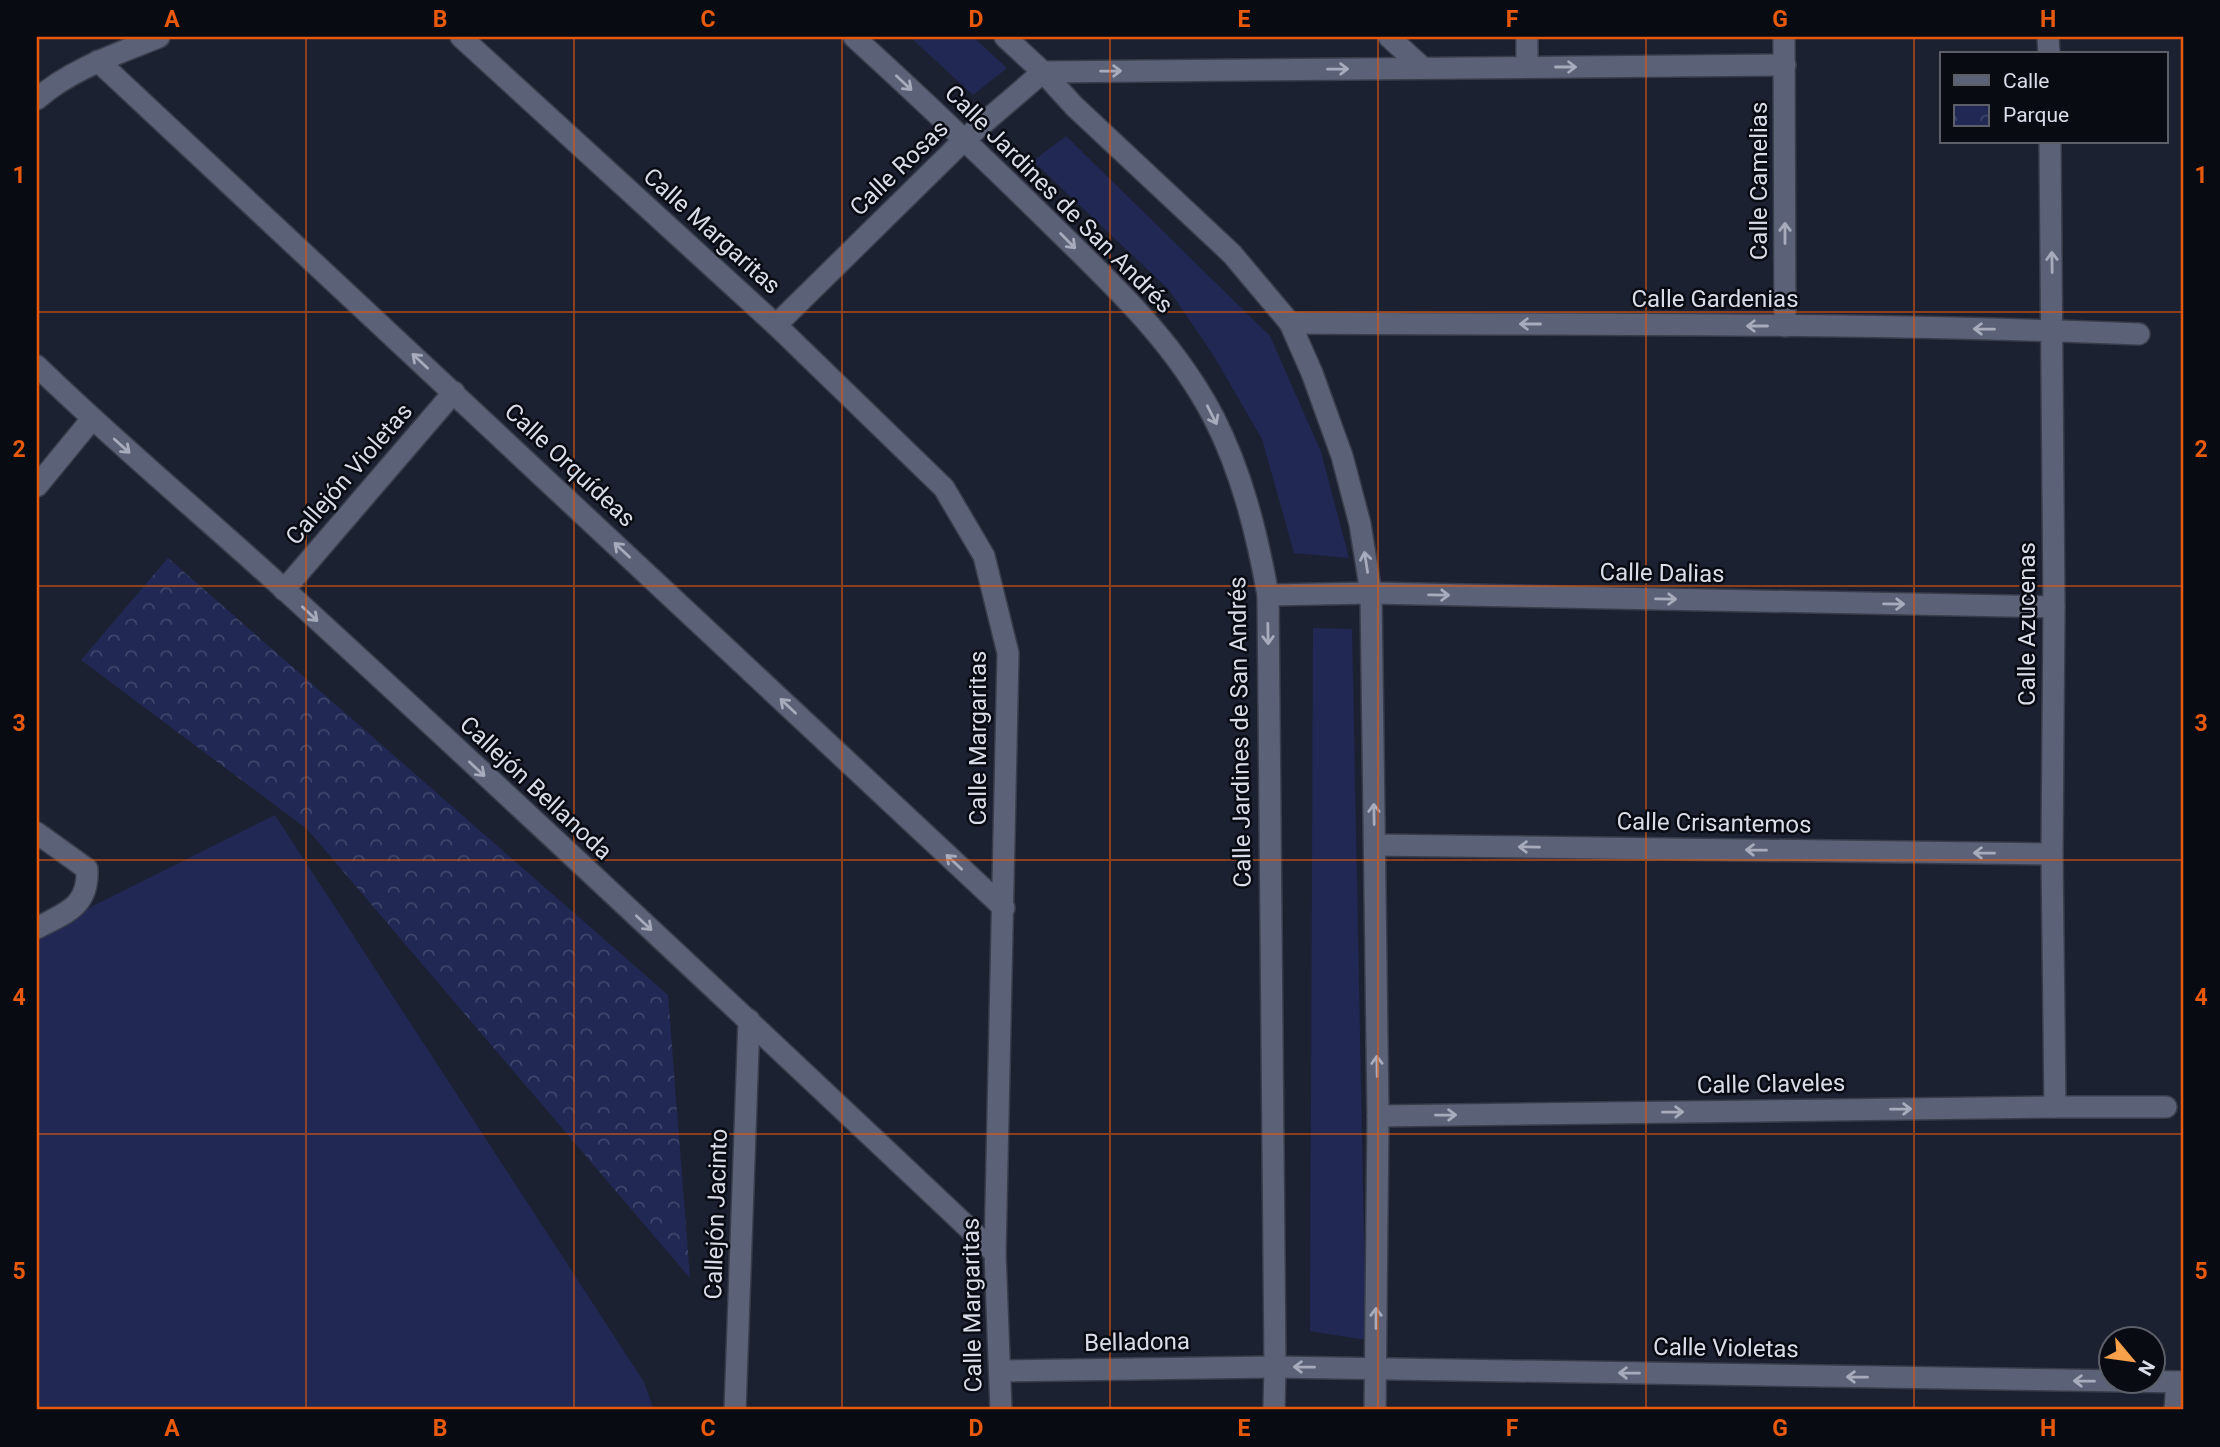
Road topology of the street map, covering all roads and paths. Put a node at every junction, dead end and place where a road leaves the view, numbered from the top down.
1 (159, 37) edge
2 (461, 37) edge
3 (854, 37) edge
4 (1005, 37) edge
5 (1389, 37) edge
6 (1527, 37) edge
7 (1784, 37) edge
8 (98, 61) junction
9 (1784, 65) junction
10 (1527, 67) junction
11 (1423, 68) junction
12 (1043, 72) junction
13 (37, 99) edge
14 (965, 139) junction
15 (2050, 144) edge
16 (1290, 323) junction
17 (776, 325) junction
18 (1785, 326) junction
19 (2053, 330) junction
20 (2139, 334) dead end
21 (37, 366) edge
22 (454, 392) junction
23 (92, 419) junction
24 (37, 486) edge
25 (284, 590) junction
26 (1371, 593) junction
27 (1268, 595) junction
28 (2054, 607) junction
29 (37, 832) edge
30 (1375, 845) junction
31 (2052, 854) junction
32 (1004, 908) junction
33 (37, 928) edge
34 (749, 1020) junction
35 (2055, 1107) junction
36 (2166, 1107) dead end
37 (1378, 1116) junction
38 (995, 1253) junction
39 (1275, 1367) junction
40 (1376, 1368) junction
41 (1001, 1371) junction
42 (2180, 1382) edge
43 (735, 1410) edge
44 (1001, 1410) edge
45 (1274, 1410) edge
46 (1375, 1410) edge
47 (2175, 1410) edge

1 - 8 street
2 - 17 street, Calle Margaritas
3 -> 14 street, Calle Jardines de San Andrés
4 - 12 street
5 - 11 street
6 - 10 street
7 - 9 street, Calle Camelias
8 - 13 street
22 -> 8 street, Calle Orquídeas
10 -> 9 street
18 -> 9 street, Calle Camelias
10 - 11 street
12 -> 11 street
12 - 14 street, Calle Rosas
12 - 16 street
14 - 17 street, Calle Rosas
14 -> 27 street, Calle Jardines de San Andrés
19 -> 15 street, Calle Azucenas
18 -> 16 street, Calle Gardenias
26 -> 16 street
17 - 32 street, Calle Margaritas
19 -> 18 street, Calle Gardenias
19 - 20 street, Calle Gardenias
19 - 28 street, Calle Azucenas
21 - 23 street, Callejón Bellanoda
22 - 25 street, Callejón Violetas
32 -> 22 street, Calle Orquídeas
23 - 24 street
23 -> 25 street, Callejón Bellanoda
25 -> 34 street, Callejón Bellanoda
26 - 27 street, Calle Dalias
26 -> 28 street, Calle Dalias
30 -> 26 street
27 -> 39 street, Calle Jardines de San Andrés
28 - 31 street, Calle Azucenas
29 - 33 street
31 -> 30 street, Calle Crisantemos
37 -> 30 street
31 - 35 street, Calle Azucenas
32 - 38 street, Calle Margaritas
34 - 38 street, Callejón Bellanoda
34 - 43 street, Callejón Jacinto
35 - 36 street, Calle Claveles
37 -> 35 street, Calle Claveles
40 -> 37 street
38 - 41 street, Calle Margaritas
40 -> 39 street, Calle Violetas
39 - 41 street, Belladona
39 - 45 street, Calle Jardines de San Andrés
42 -> 40 street, Calle Violetas
40 - 46 street
41 - 44 street, Calle Margaritas
42 - 47 street, Calle Violetas

